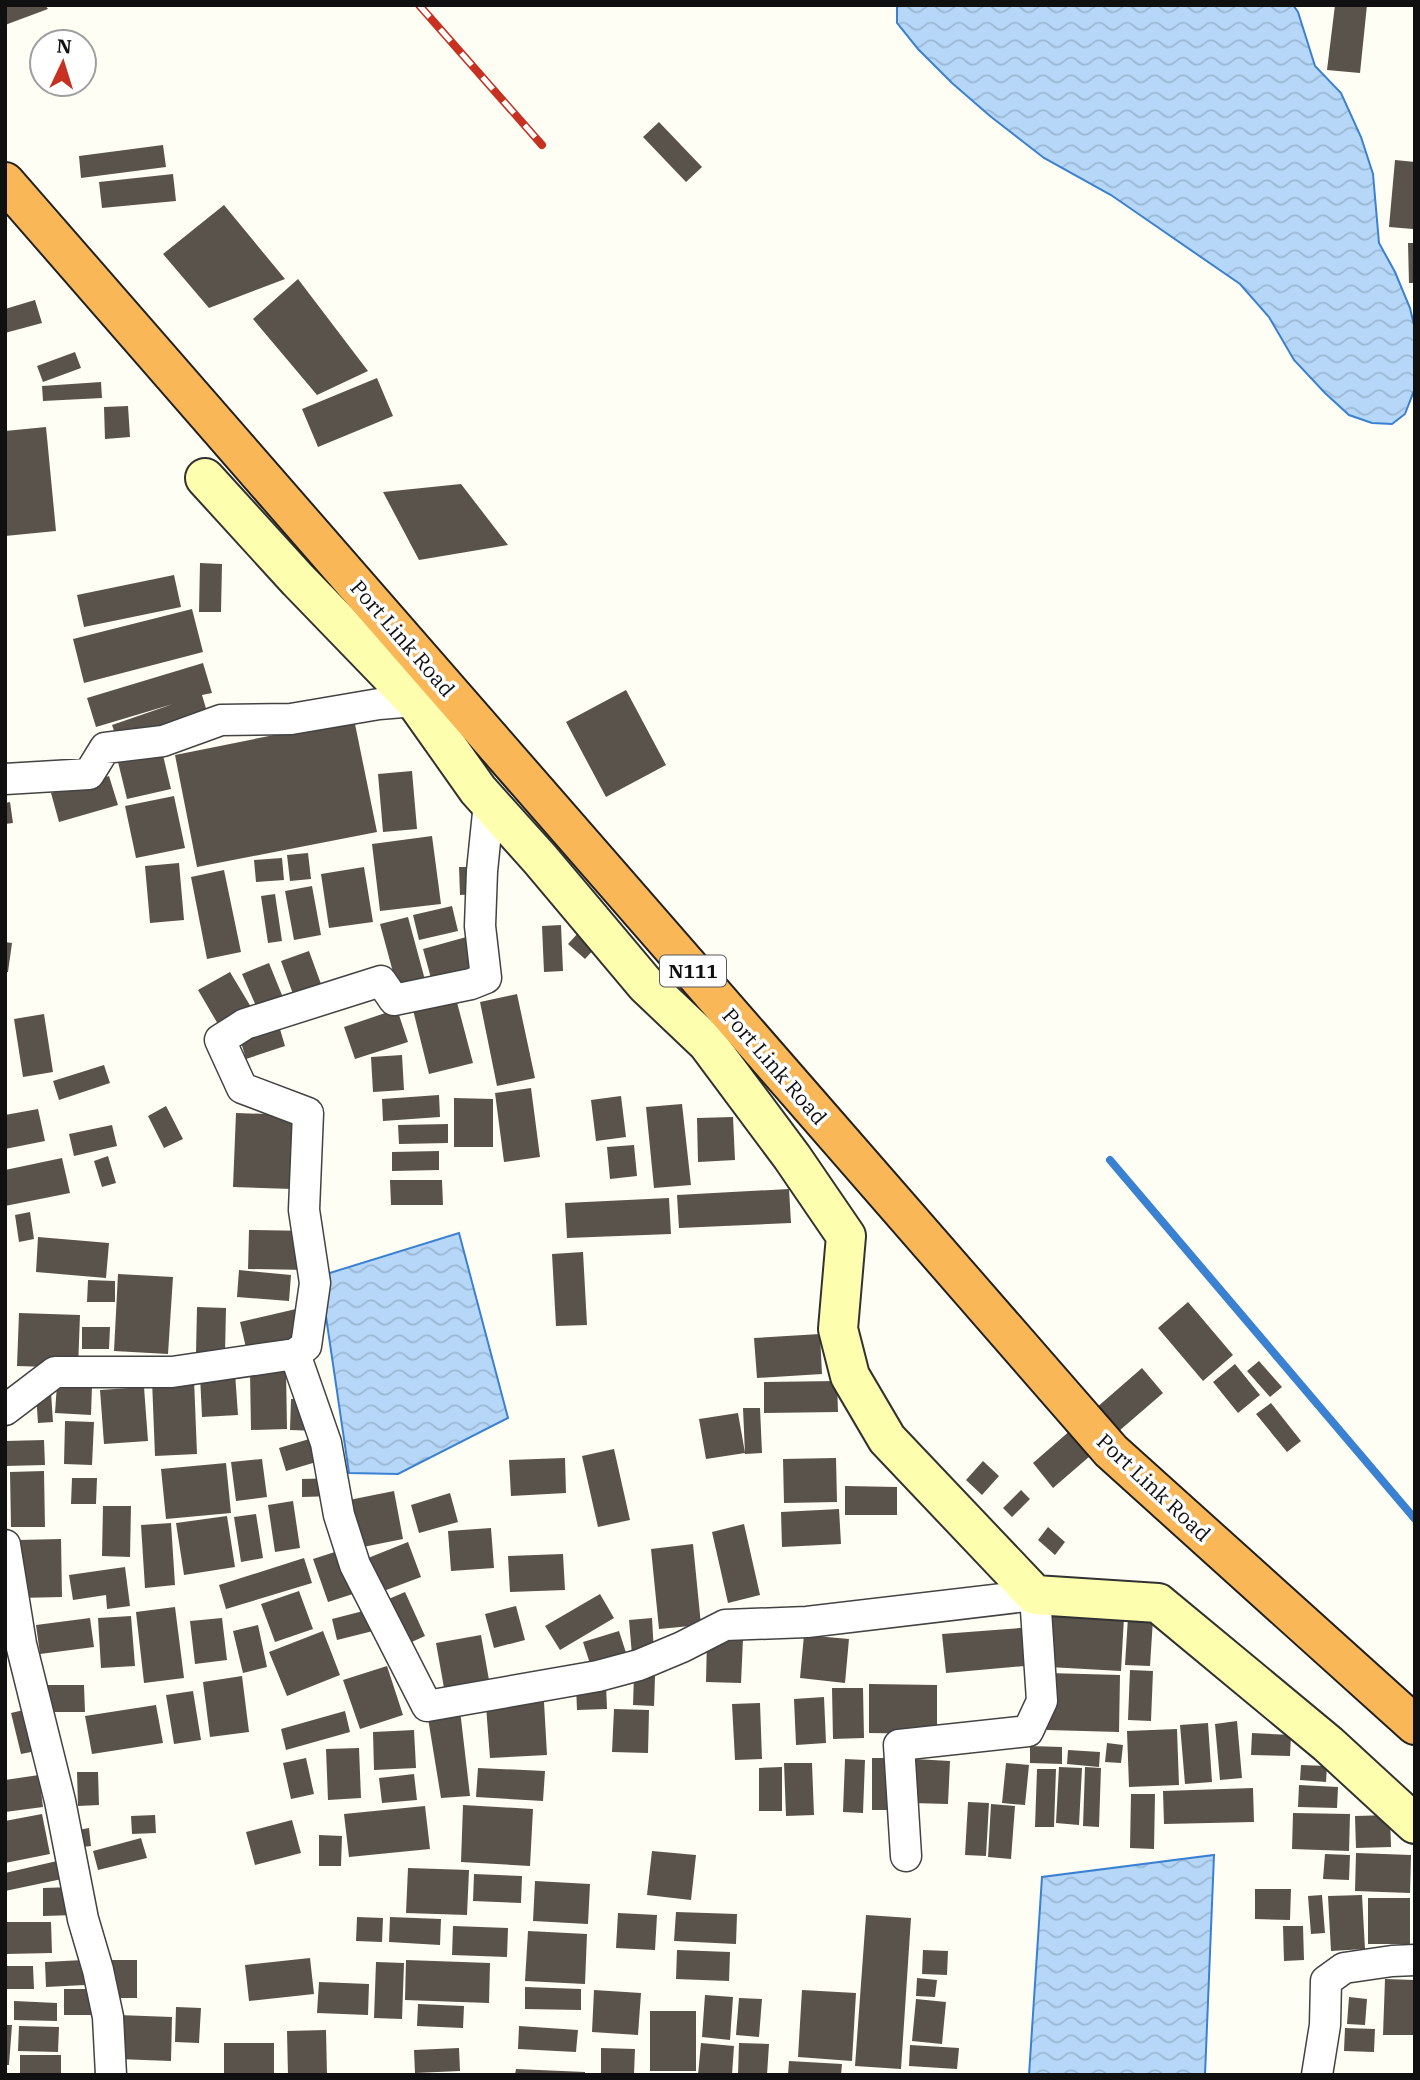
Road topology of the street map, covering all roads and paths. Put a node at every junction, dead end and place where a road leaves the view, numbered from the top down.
1 (5, 182) edge
2 (205, 478) dead end
3 (415, 701) junction
4 (5, 779) edge
5 (489, 803) junction
6 (295, 1354) junction
7 (5, 1410) edge
8 (5, 1545) edge
9 (1035, 1595) junction
10 (13, 1643) edge
11 (1415, 1725) edge
12 (1415, 1824) edge
13 (906, 1856) dead end
14 (1415, 1960) edge
15 (111, 2075) edge
16 (1317, 2075) edge

1 - 11 highway, Port Link Road / N111
2 - 3 street
3 - 4 street
3 - 5 street
5 - 6 street
5 - 9 street
6 - 7 street
6 - 9 street
8 - 10 street
9 - 12 street
9 - 13 street
10 - 15 street
14 - 16 street

